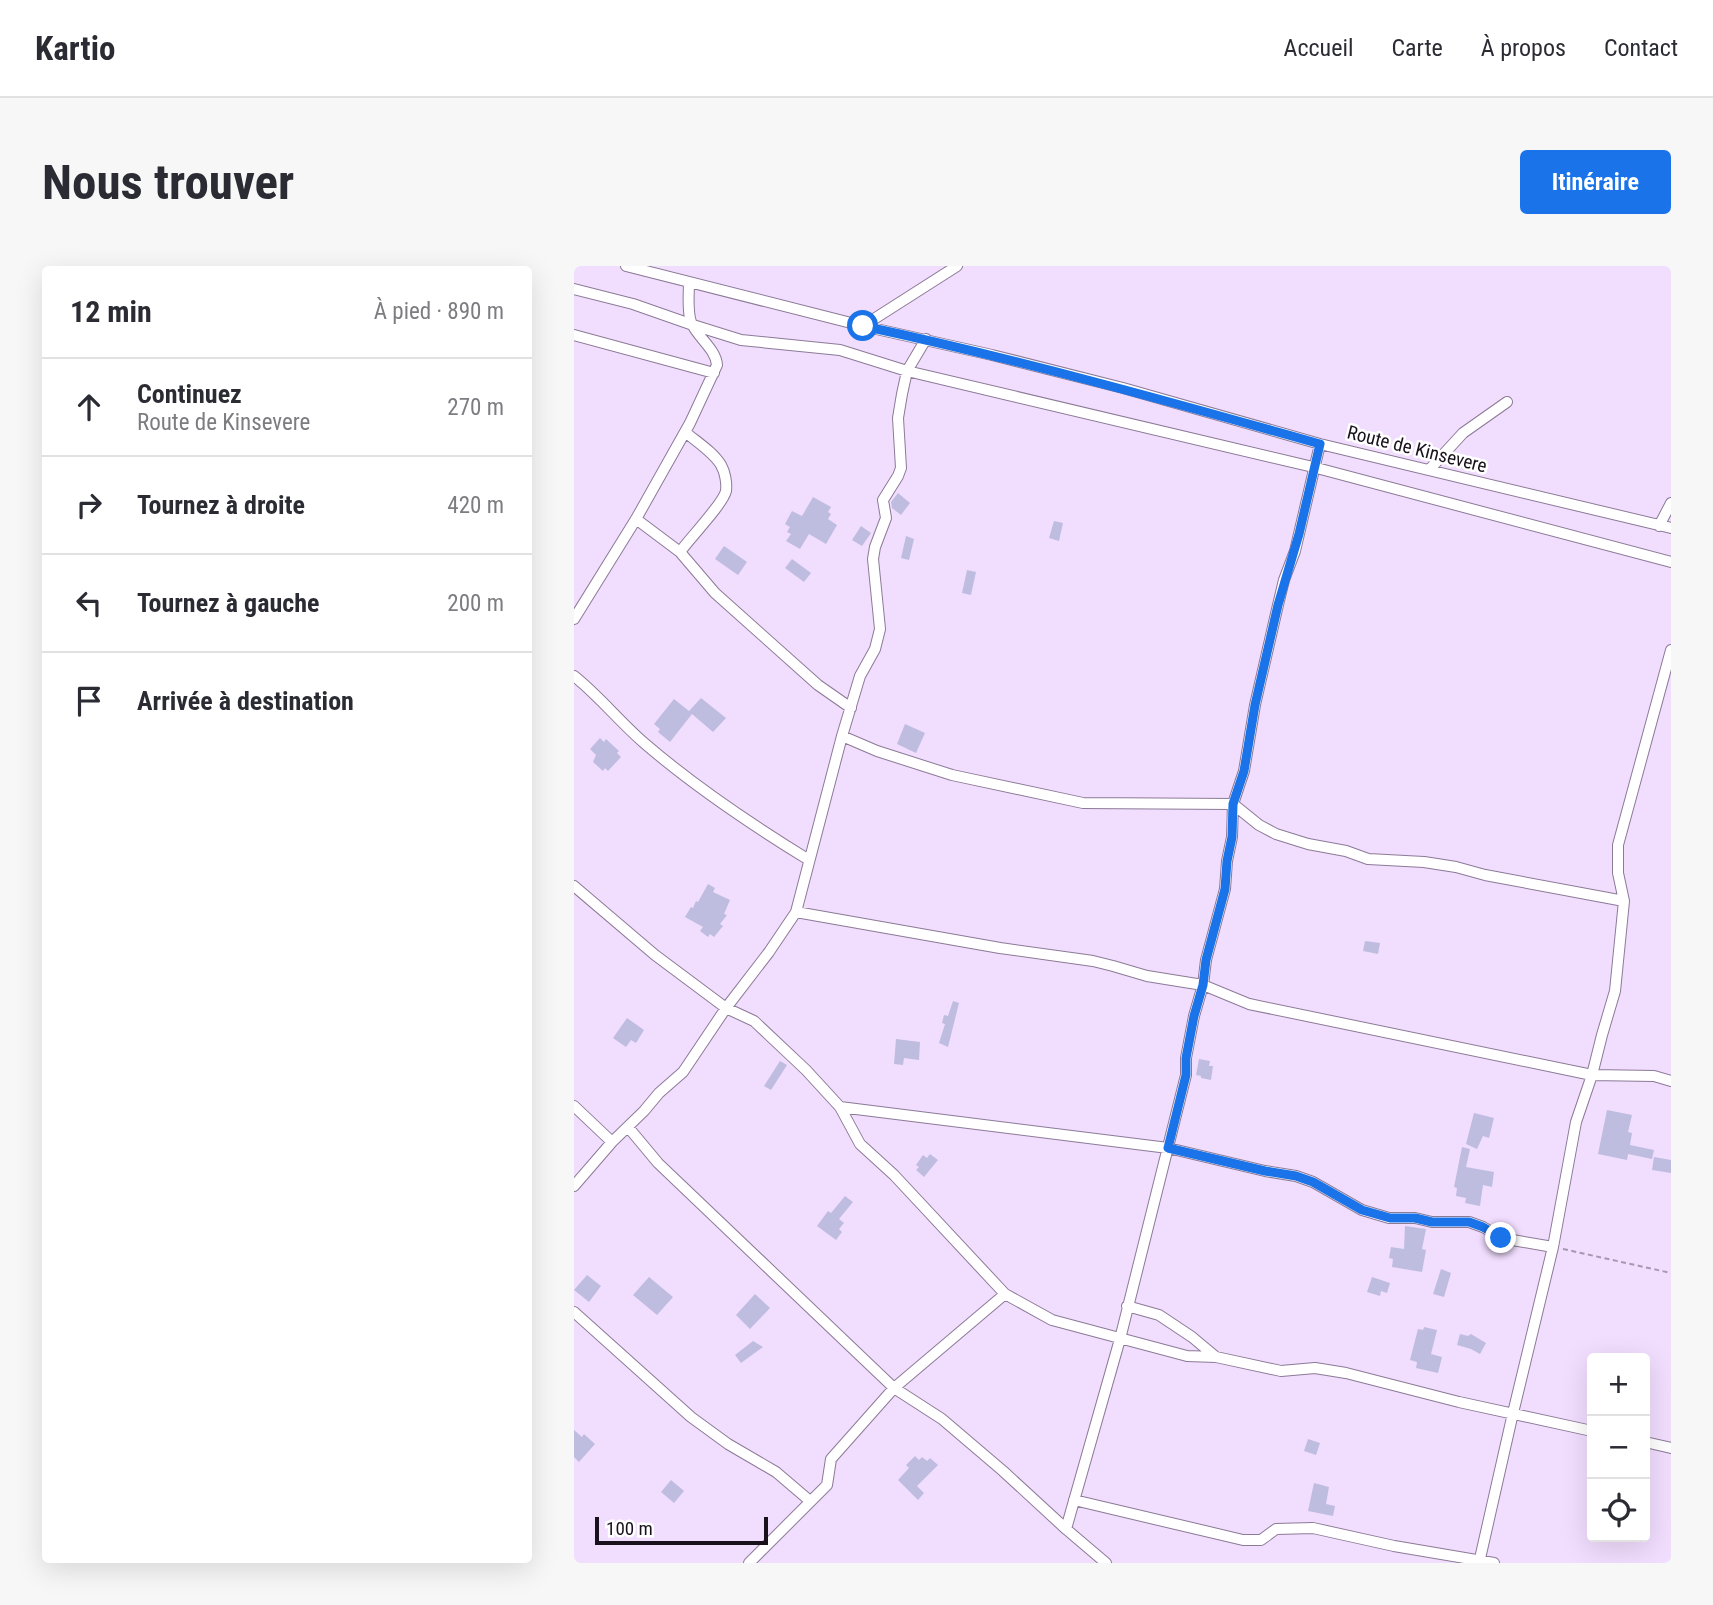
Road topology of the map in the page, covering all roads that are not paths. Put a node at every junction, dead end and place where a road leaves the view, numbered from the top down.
1 (626, 266) edge
2 (957, 266) edge
3 (689, 282) junction
4 (574, 289) edge
5 (693, 325) junction
6 (863, 326) junction
7 (574, 335) edge
8 (926, 339) junction
9 (907, 371) junction
10 (714, 373) junction
11 (1507, 402) dead end
12 (685, 432) junction
13 (1320, 444) junction
14 (1313, 467) junction
15 (1429, 470) junction
16 (1671, 503) edge
17 (636, 519) junction
18 (1659, 526) junction
19 (1671, 528) edge
20 (680, 552) junction
21 (1671, 562) edge
22 (574, 620) edge
23 (1671, 651) edge
24 (574, 676) edge
25 (851, 708) junction
26 (842, 736) junction
27 (1233, 804) junction
28 (809, 860) junction
29 (574, 886) edge
30 (1624, 901) junction
31 (796, 912) junction
32 (1203, 985) junction
33 (726, 1009) junction
34 (1592, 1076) junction
35 (1671, 1081) edge
36 (574, 1106) edge
37 (840, 1107) junction
38 (628, 1127) junction
39 (612, 1142) junction
40 (1168, 1148) junction
41 (574, 1186) edge
42 (1553, 1247) junction
43 (1005, 1294) junction
44 (1127, 1306) junction
45 (574, 1311) edge
46 (1119, 1339) junction
47 (1216, 1357) junction
48 (894, 1388) junction
49 (1513, 1413) junction
50 (1587, 1430) edge
51 (1650, 1444) edge
52 (1671, 1448) edge
53 (1073, 1500) junction
54 (810, 1501) junction
55 (1066, 1529) junction
56 (1480, 1562) edge
57 (749, 1563) edge
58 (1106, 1563) edge
59 (1494, 1563) edge

1 - 3 street, Route de Kinsevere
2 - 6 street
3 - 5 street
3 - 6 street, Route de Kinsevere
4 - 5 street
5 - 9 street
5 - 10 street
6 - 8 street, Route de Kinsevere
7 - 10 street
8 - 9 street
8 - 13 street, Route de Kinsevere
9 - 14 street
9 - 25 street
10 - 12 street
11 - 15 street
12 - 17 street
12 - 20 street
13 - 14 street
13 - 15 street, Route de Kinsevere
14 - 21 street
14 - 27 street
15 - 18 street, Route de Kinsevere
16 - 18 street
17 - 20 street
17 - 22 street
18 - 19 street, Route de Kinsevere
20 - 25 street
23 - 30 street
24 - 28 street
25 - 26 street
26 - 27 street
26 - 28 street
27 - 30 street
27 - 32 street
28 - 31 street
29 - 33 street
30 - 34 street
31 - 32 street
31 - 33 street
32 - 34 street
32 - 40 street
33 - 37 street
33 - 38 street
34 - 35 street
34 - 42 street
36 - 39 street
37 - 40 street
37 - 43 street
38 - 39 street
38 - 48 street
39 - 41 street
40 - 42 street
40 - 44 street
42 - 49 street
43 - 46 street
43 - 48 street
44 - 46 street
44 - 47 street
45 - 54 street
46 - 47 street
46 - 53 street
47 - 49 street
48 - 54 street
48 - 55 street
49 - 50 street
49 - 56 street
51 - 52 street
53 - 55 street
53 - 56 street
54 - 57 street
55 - 58 street
56 - 59 street

